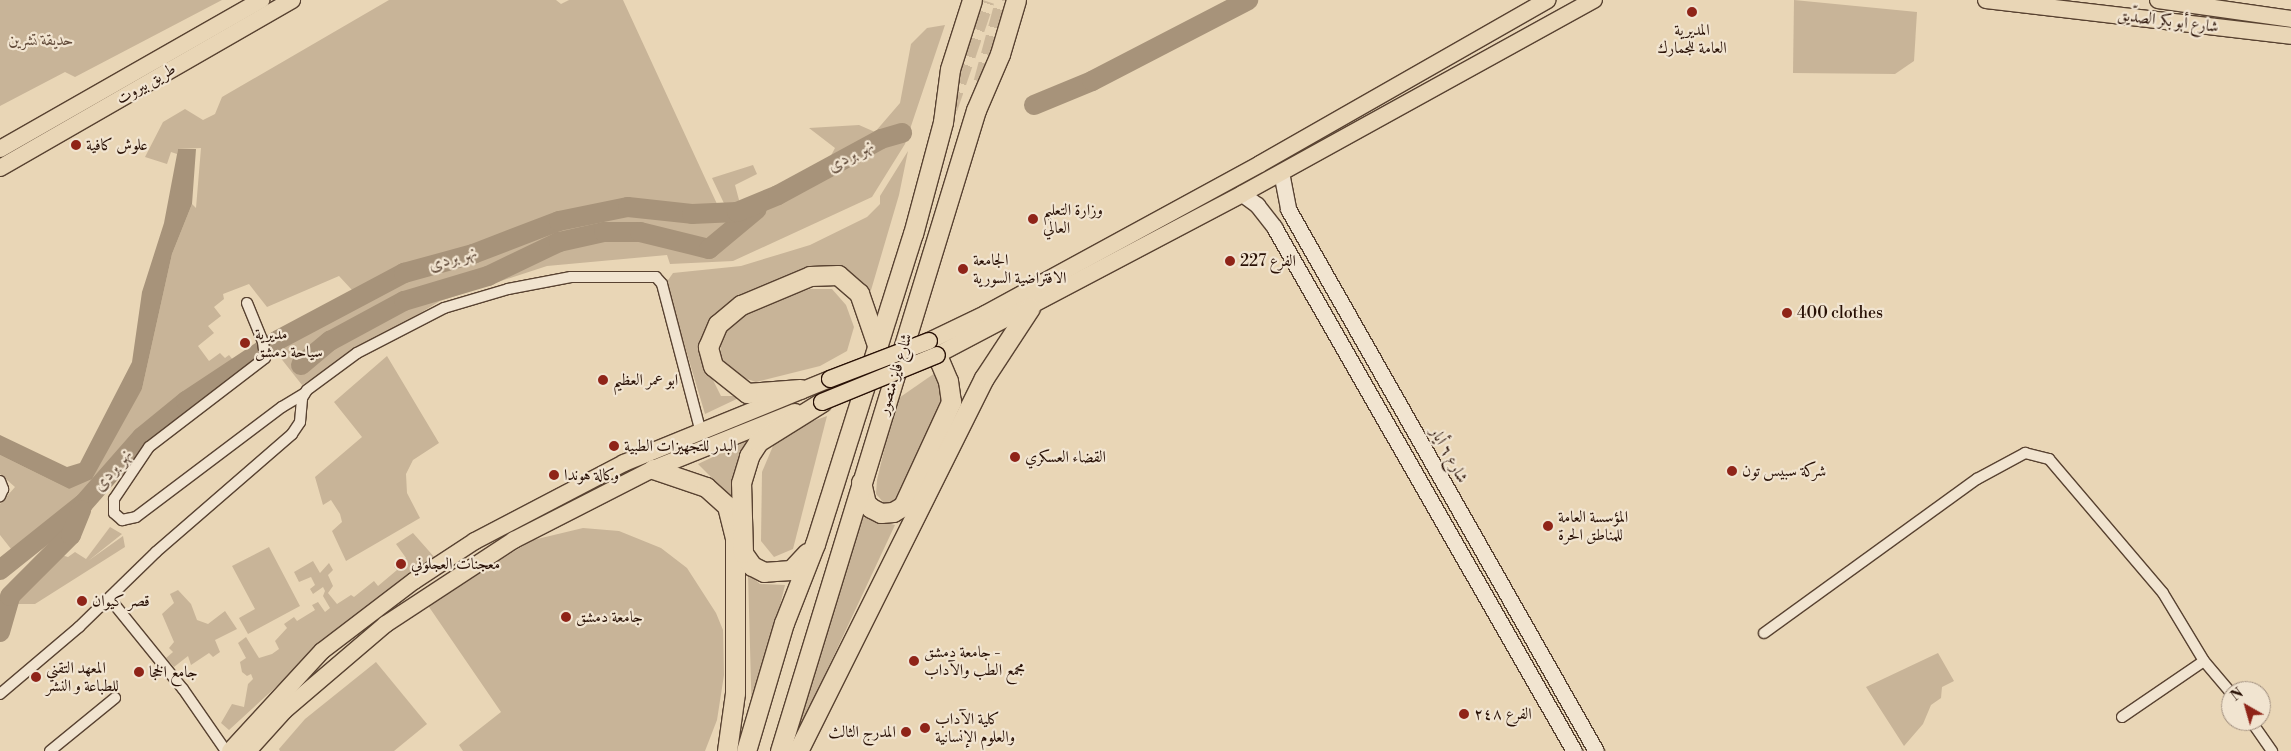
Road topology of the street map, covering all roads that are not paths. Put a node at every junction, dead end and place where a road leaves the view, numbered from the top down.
1 (261, 0) edge
2 (292, 0) edge
3 (972, 0) edge
4 (1016, 0) edge
5 (1548, 0) edge
6 (1594, 0) edge
7 (1986, 0) edge
8 (2158, 0) edge
9 (2291, 19) edge
10 (2291, 36) edge
11 (0, 149) edge
12 (0, 168) edge
13 (1281, 172) junction
14 (1242, 194) junction
15 (1327, 278) junction
16 (1310, 288) junction
17 (247, 303) dead end
18 (1030, 308) junction
19 (878, 348) junction
20 (933, 348) junction
21 (800, 389) junction
22 (1394, 390) junction
23 (304, 394) junction
24 (1376, 400) junction
25 (822, 402) junction
26 (700, 429) junction
27 (653, 469) junction
28 (0, 481) edge
29 (862, 482) junction
30 (1450, 493) junction
31 (0, 496) edge
32 (1434, 502) junction
33 (815, 544) junction
34 (110, 599) junction
35 (1764, 633) dead end
36 (1534, 643) junction
37 (1517, 651) junction
38 (2204, 661) junction
39 (2221, 681) edge
40 (0, 694) edge
41 (115, 698) dead end
42 (2122, 717) dead end
43 (1580, 722) junction
44 (2258, 731) edge
45 (1563, 732) junction
46 (50, 751) edge
47 (226, 751) edge
48 (230, 751) edge
49 (248, 751) edge
50 (728, 751) edge
51 (746, 751) edge
52 (780, 751) edge
53 (798, 751) edge
54 (1574, 751) edge
55 (1596, 751) edge
56 (2272, 751) edge

1 - 11 main road, طريق بيروت
2 - 12 main road, طريق بيروت
3 - 19 highway, شارع فايز منصور
4 - 29 highway, شارع فايز منصور
5 - 20 main road
6 - 13 main road
7 - 10 main road, شارع أبو بكر الصدّيق
8 - 9 main road, شارع أبو بكر الصدّيق
13 - 14 main road
13 - 15 main road, شارع ٦ أيار
14 - 16 main road
14 - 18 main road
15 - 16 main road
15 - 22 main road, شارع ٦ أيار
16 - 24 main road
17 - 23 street
18 - 20 main road
18 - 53 highway
19 - 21 highway
19 - 33 highway, شارع فايز منصور
20 - 21 main road, bridge
20 - 25 main road, bridge
20 - 29 highway
21 - 26 main road
22 - 24 main road
22 - 30 main road, شارع ٦ أيار
23 - 26 street
23 - 34 street
24 - 32 main road
25 - 27 main road
25 - 33 highway
26 - 48 main road
27 - 49 main road
27 - 50 highway
28 - 31 street
29 - 52 highway, شارع فايز منصور
30 - 32 main road
30 - 36 main road, شارع ٦ أيار
32 - 37 main road
33 - 51 highway, شارع فايز منصور
34 - 40 street
34 - 47 street
35 - 38 street
36 - 37 main road
36 - 43 main road, شارع ٦ أيار
37 - 45 main road
38 - 39 street
38 - 42 street
41 - 46 street
43 - 45 main road
43 - 55 main road, شارع ٦ أيار
44 - 56 street
45 - 54 main road

